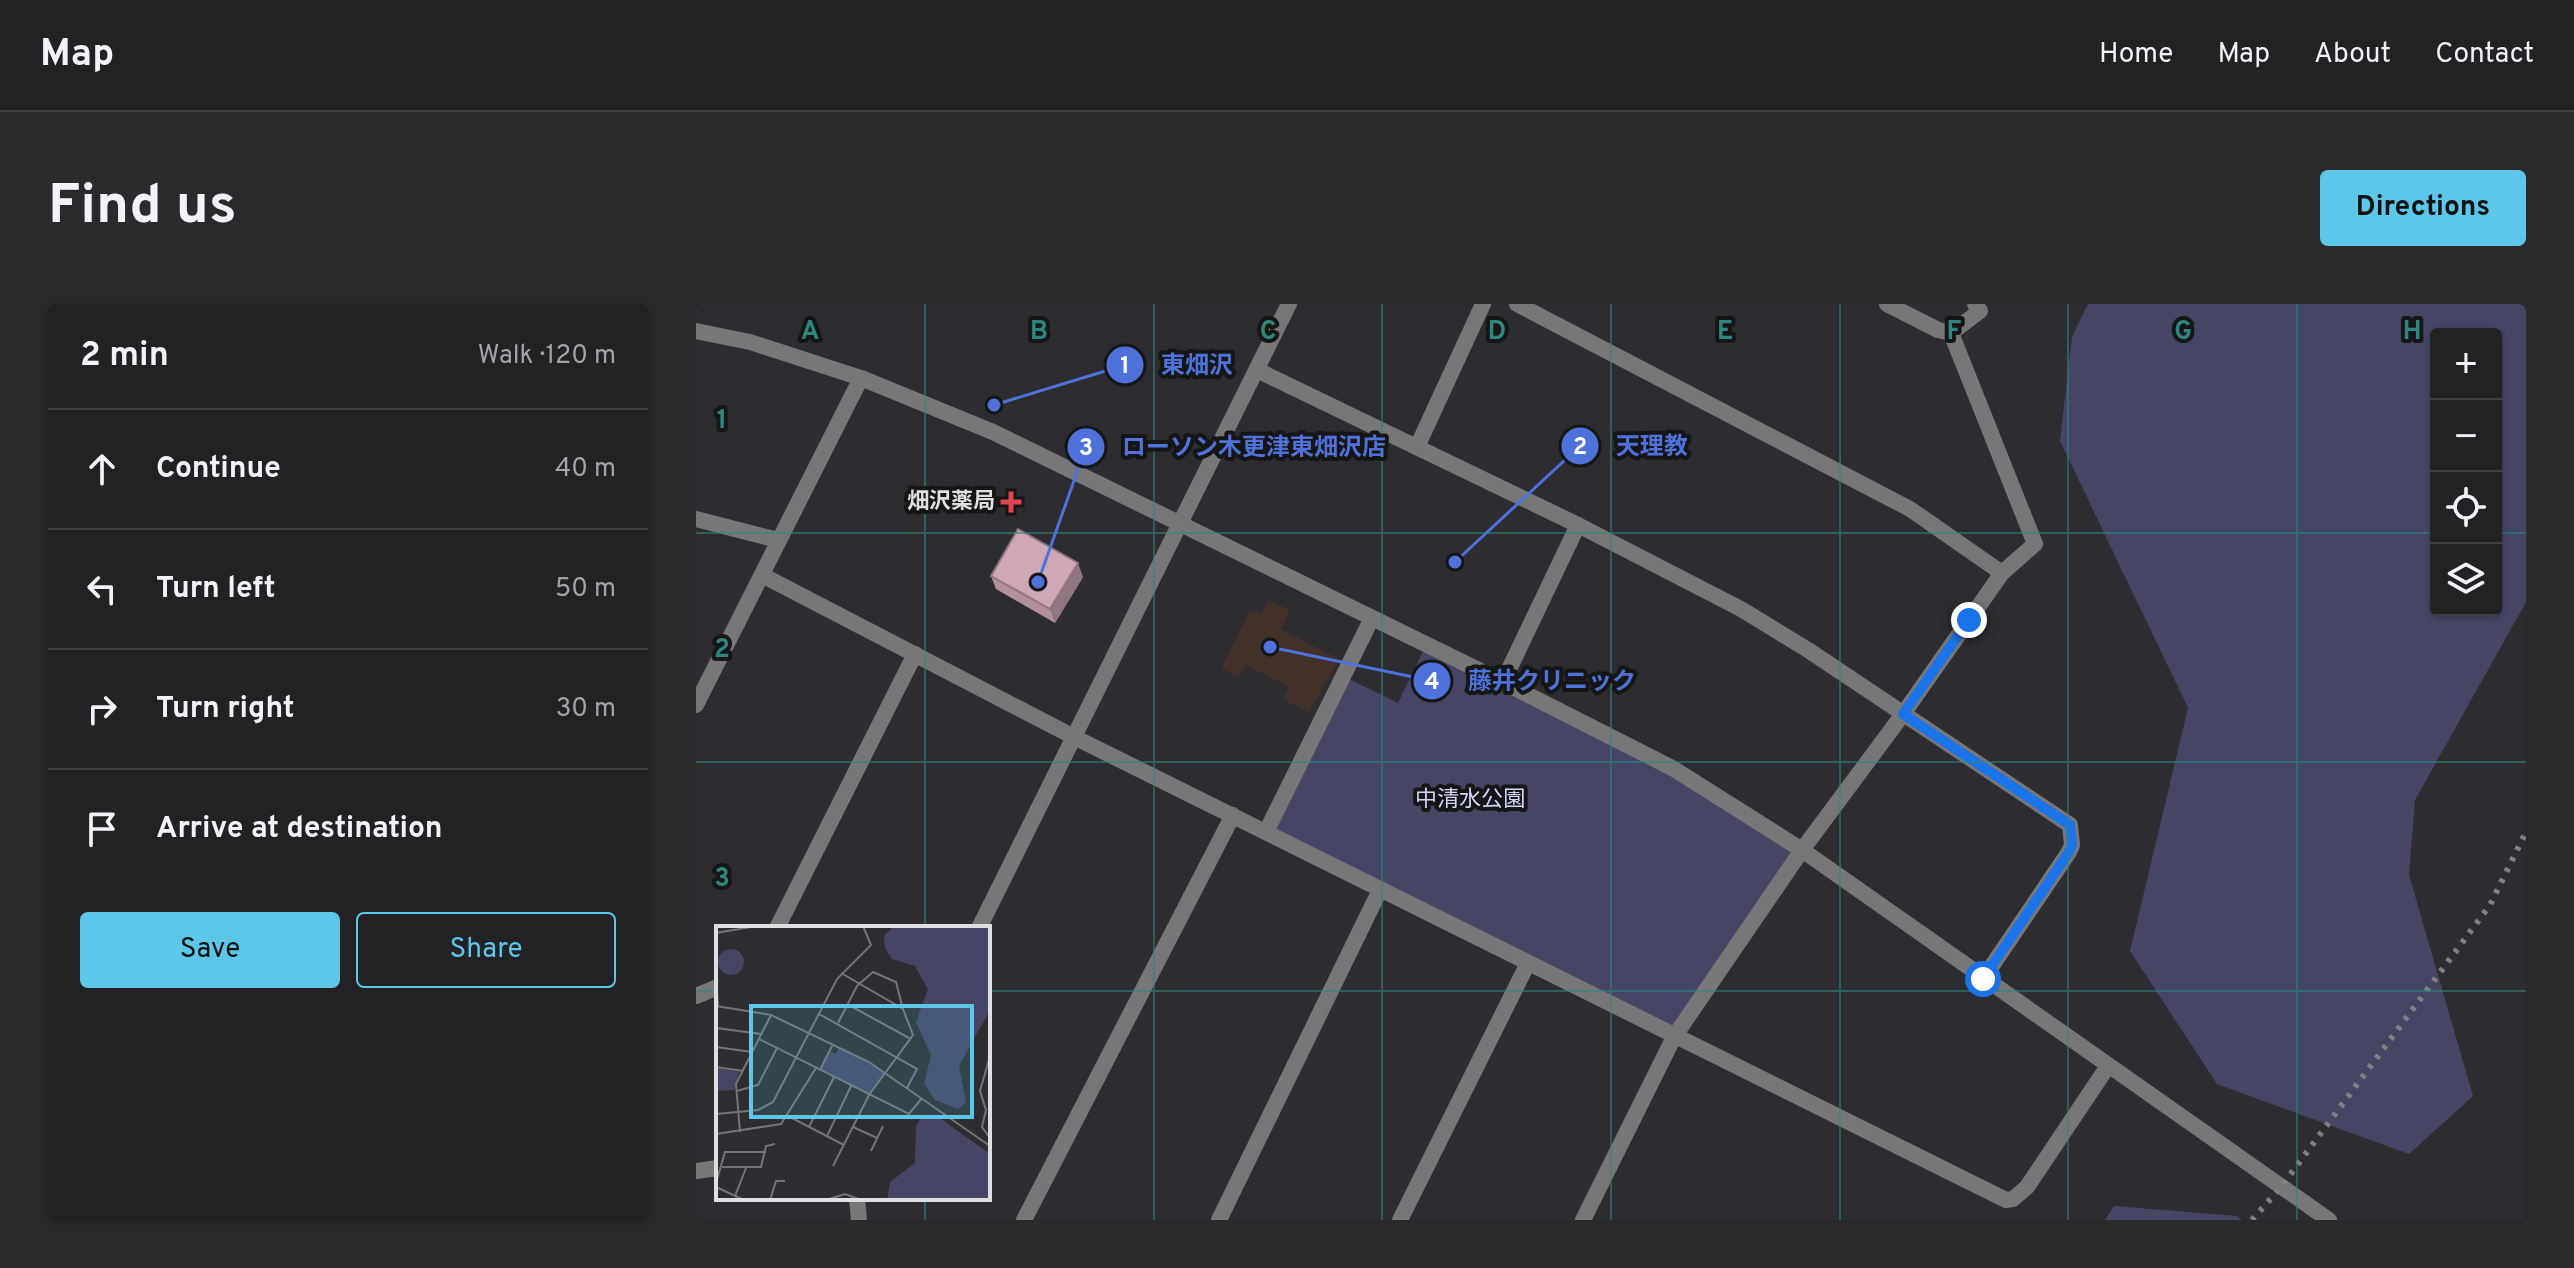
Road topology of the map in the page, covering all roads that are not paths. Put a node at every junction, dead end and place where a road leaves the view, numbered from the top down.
1 (1289, 304) edge
2 (1483, 304) edge
3 (1517, 304) edge
4 (1887, 304) edge
5 (1975, 304) edge
6 (696, 331) edge
7 (1951, 333) junction
8 (1257, 370) junction
9 (861, 378) junction
10 (1417, 447) junction
11 (696, 519) edge
12 (1179, 524) junction
13 (1578, 525) junction
14 (778, 540) junction
15 (2002, 573) junction
16 (762, 575) junction
17 (1372, 618) junction
18 (915, 654) junction
19 (1503, 682) junction
20 (700, 687) edge
21 (696, 705) edge
22 (1903, 714) junction
23 (1074, 737) junction
24 (1233, 815) junction
25 (1266, 832) junction
26 (1802, 850) junction
27 (1380, 890) junction
28 (778, 926) edge
29 (980, 926) edge
30 (1528, 963) junction
31 (1983, 979) junction
32 (716, 988) edge
33 (696, 996) edge
34 (1674, 1037) junction
35 (2108, 1066) junction
36 (716, 1168) edge
37 (696, 1171) edge
38 (857, 1200) edge
39 (859, 1220) edge
40 (1024, 1220) edge
41 (1219, 1220) edge
42 (1400, 1220) edge
43 (1583, 1220) edge
44 (2329, 1220) edge

1 - 8 street
2 - 10 street
3 - 15 street
4 - 7 street
5 - 7 street
6 - 9 street
7 - 15 street
8 - 10 street
8 - 12 street
9 - 12 street
9 - 14 street
10 - 13 street
11 - 14 street
12 - 17 street
12 - 23 street
13 - 19 street
13 - 22 street
14 - 16 street
15 - 22 street
16 - 18 street
16 - 20 street
17 - 19 street
17 - 25 street
18 - 23 street
18 - 28 street
19 - 26 street
20 - 21 street
22 - 26 street
22 - 31 street
23 - 24 street
23 - 29 street
24 - 25 street
24 - 40 street
25 - 27 street
26 - 31 street
26 - 34 street
27 - 30 street
27 - 41 street
30 - 34 street
30 - 42 street
31 - 35 street
32 - 33 street
34 - 35 street
34 - 43 street
35 - 44 street
36 - 37 street
38 - 39 street

